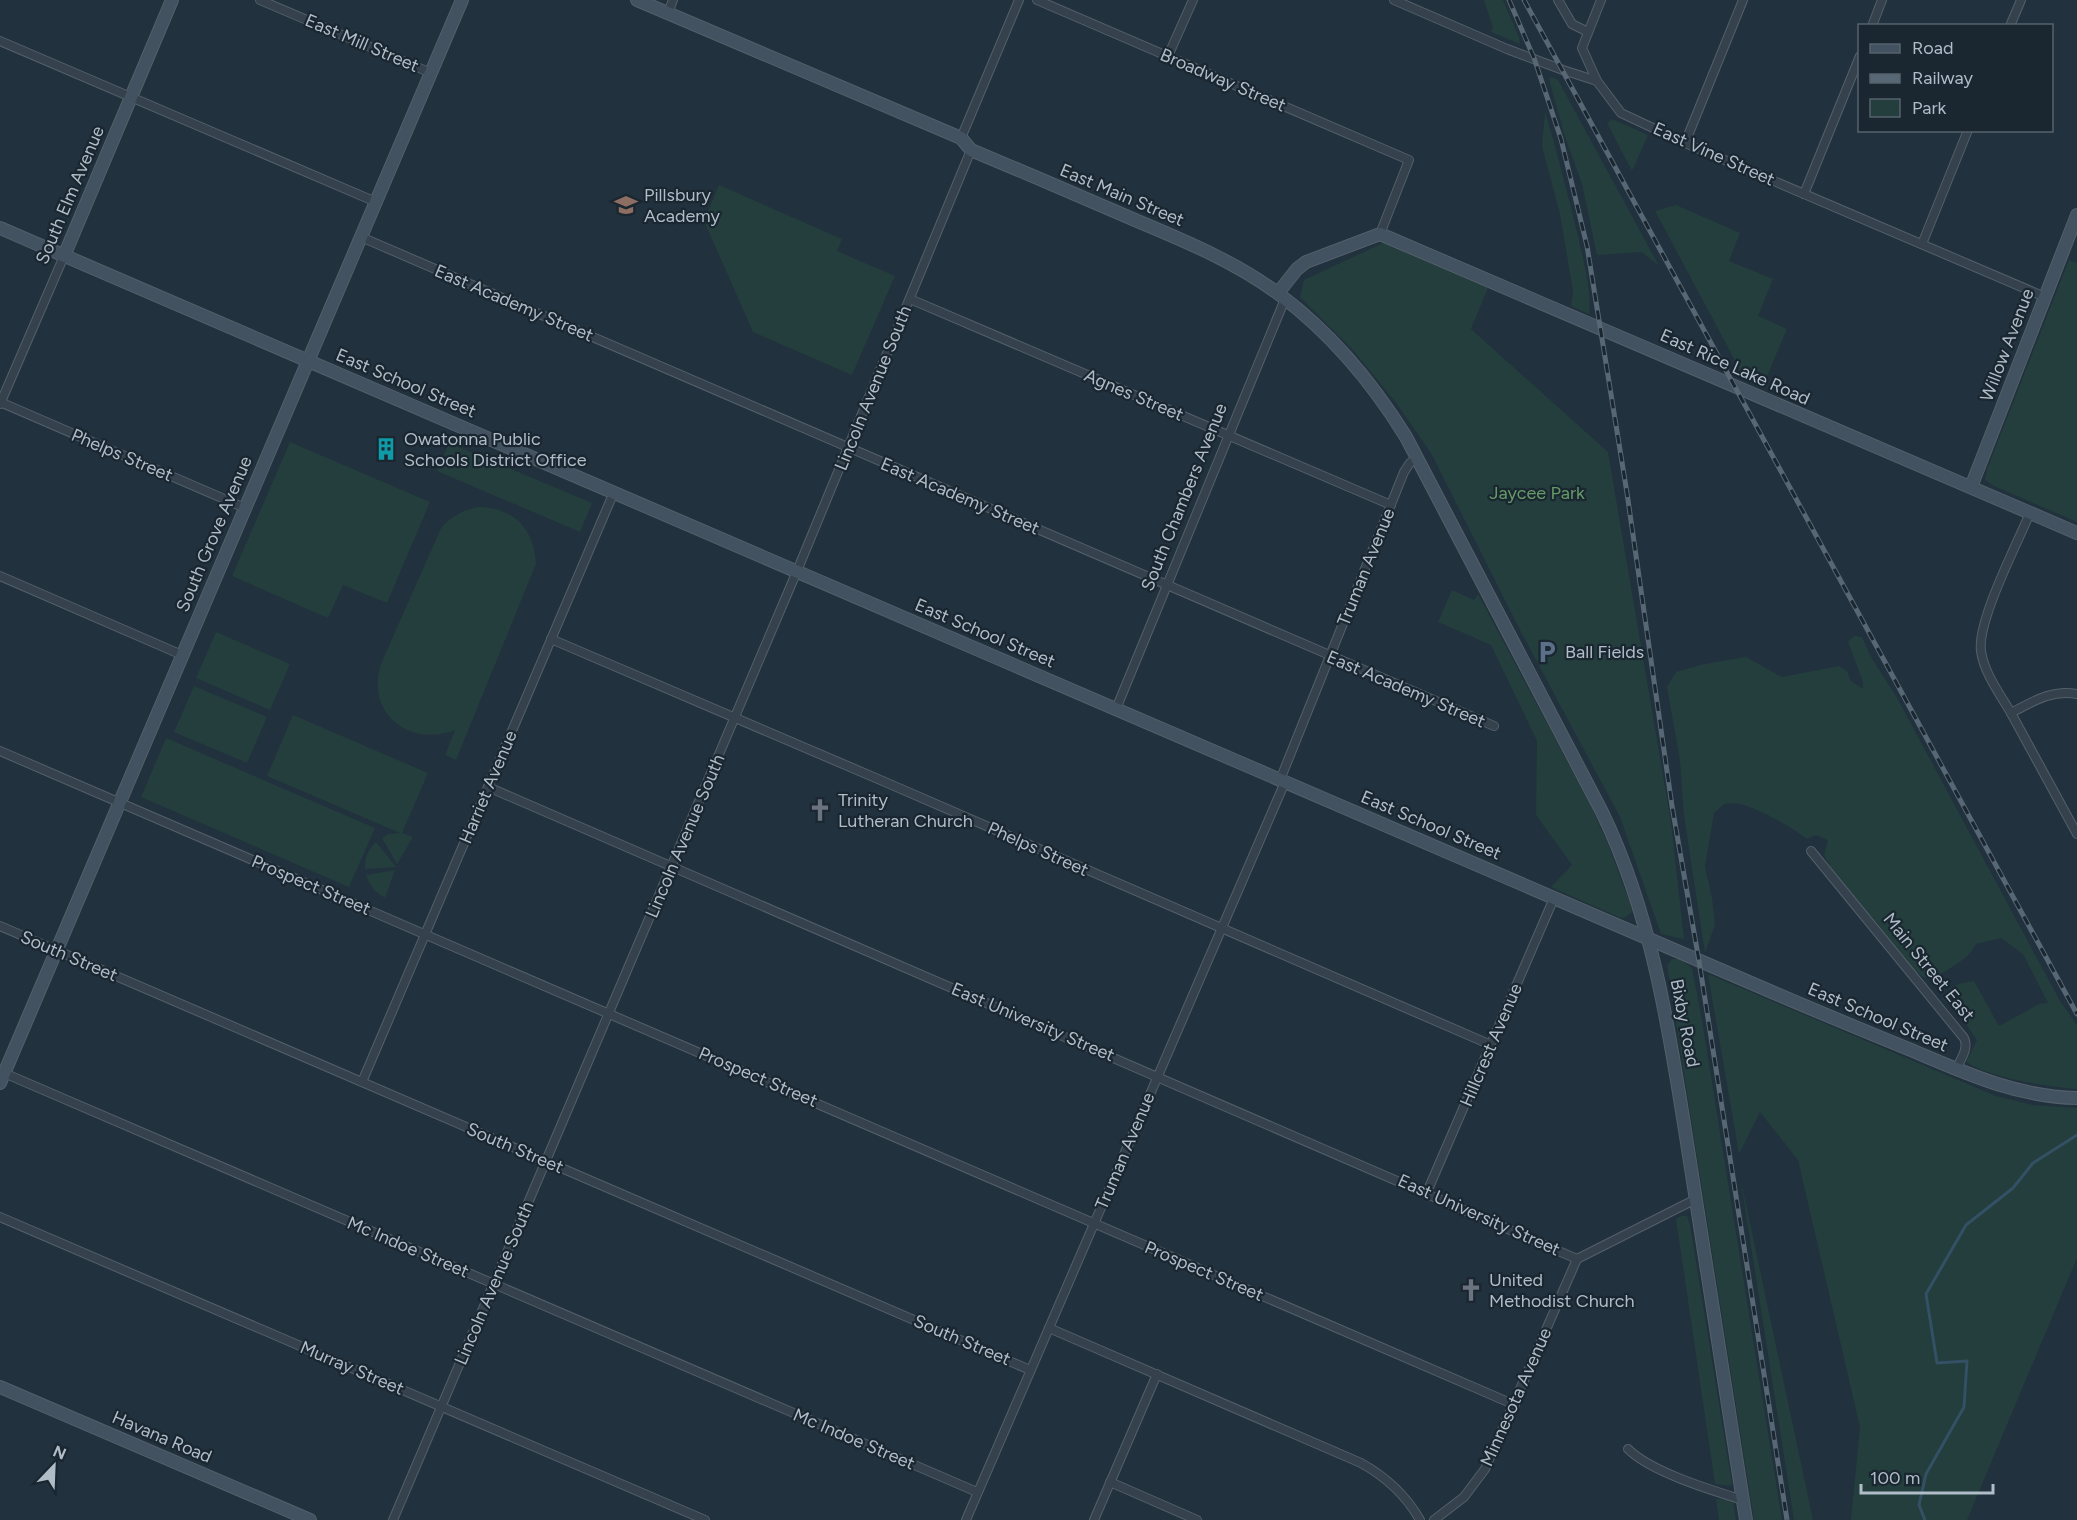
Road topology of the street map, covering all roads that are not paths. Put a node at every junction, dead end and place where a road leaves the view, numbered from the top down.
1 (172, 0) edge
2 (260, 0) edge
3 (462, 0) edge
4 (637, 0) edge
5 (673, 0) edge
6 (1020, 0) edge
7 (1037, 0) edge
8 (1193, 0) edge
9 (1394, 0) edge
10 (1558, 0) edge
11 (1601, 0) edge
12 (1743, 0) edge
13 (1882, 0) edge
14 (2021, 0) edge
15 (668, 13) junction
16 (1873, 24) edge
17 (2011, 24) edge
18 (1588, 32) junction
19 (0, 41) edge
20 (1168, 56) junction
21 (1858, 61) edge
22 (431, 73) junction
23 (1597, 81) junction
24 (131, 97) junction
25 (1967, 132) edge
26 (961, 138) junction
27 (1686, 143) junction
28 (971, 150) junction
29 (1804, 194) junction
30 (376, 202) junction
31 (2077, 216) edge
32 (0, 228) edge
33 (1380, 234) junction
34 (361, 237) junction
35 (1922, 244) junction
36 (64, 256) junction
37 (1282, 296) junction
38 (2045, 297) junction
39 (910, 299) junction
40 (308, 360) junction
41 (0, 403) edge
42 (1228, 436) junction
43 (848, 447) junction
44 (1417, 458) junction
45 (1971, 487) junction
46 (614, 492) junction
47 (1391, 505) junction
48 (245, 508) junction
49 (2030, 513) junction
50 (2077, 533) edge
51 (1474, 568) joint
52 (797, 571) junction
53 (0, 576) edge
54 (1167, 585) junction
55 (551, 639) junction
56 (182, 655) junction
57 (1330, 656) junction
58 (2077, 694) edge
59 (1116, 709) junction
60 (2011, 713) junction
61 (734, 719) junction
62 (1494, 726) dead end
63 (0, 751) edge
64 (1282, 781) junction
65 (488, 787) junction
66 (119, 803) junction
67 (2077, 834) edge
68 (1811, 851) dead end
69 (672, 866) junction
70 (1554, 898) junction
71 (0, 926) edge
72 (1221, 929) junction
73 (425, 934) junction
74 (1649, 939) junction
75 (58, 951) junction
76 (609, 1013) junction
77 (1491, 1045) junction
78 (1956, 1069) junction
79 (1158, 1076) junction
80 (2, 1078) edge
81 (362, 1082) junction
82 (2077, 1098) edge
83 (546, 1161) junction
84 (1427, 1192) junction
85 (1696, 1199) junction
86 (0, 1217) edge
87 (1094, 1223) junction
88 (1577, 1258) junction
89 (494, 1284) junction
90 (1049, 1328) junction
91 (1030, 1370) junction
92 (1157, 1374) junction
93 (0, 1387) edge
94 (1515, 1405) junction
95 (441, 1407) junction
96 (1628, 1449) dead end
97 (1110, 1482) junction
98 (977, 1492) junction
99 (1743, 1500) junction
100 (309, 1520) edge
101 (393, 1520) edge
102 (705, 1520) edge
103 (966, 1520) edge
104 (1094, 1520) edge
105 (1197, 1520) edge
106 (1420, 1520) edge
107 (1434, 1520) edge
108 (1746, 1520) edge

1 - 24 street, South Elm Avenue
2 - 22 street, East Mill Street
3 - 22 street, South Grove Avenue
4 - 15 street, East Main Street
5 - 15 street
6 - 26 street
7 - 20 street, Broadway Street
8 - 20 street
9 - 23 street
10 - 18 street
11 - 18 street
12 - 27 street
13 - 16 street
14 - 17 street
15 - 26 street, East Main Street
18 - 23 street, East Vine Street
19 - 24 street
20 - 33 street, Broadway Street
21 - 29 street
22 - 30 street, South Grove Avenue
23 - 27 street, East Vine Street
24 - 30 street
24 - 36 street, South Elm Avenue
25 - 35 street
26 - 28 street, East Main Street
27 - 29 street, East Vine Street
28 - 37 street, East Main Street
28 - 39 street, Lincoln Avenue South
29 - 35 street, East Vine Street
30 - 34 street, South Grove Avenue
31 - 38 street, Willow Avenue
32 - 36 street, East School Street
33 - 37 street, South Chambers Avenue
33 - 45 street, East Rice Lake Road
34 - 40 street, South Grove Avenue
34 - 43 street, East Academy Street
35 - 38 street, East Vine Street
36 - 40 street, East School Street
36 - 41 street, South Elm Avenue
37 - 42 street, South Chambers Avenue
37 - 44 street, East Main Street
38 - 45 street, Willow Avenue
39 - 42 street, Agnes Street
39 - 43 street, Lincoln Avenue South
40 - 46 street, East School Street
40 - 48 street, South Grove Avenue
41 - 48 street, Phelps Street
42 - 47 street, Agnes Street
42 - 54 street, South Chambers Avenue
43 - 52 street, Lincoln Avenue South
43 - 54 street, East Academy Street
44 - 47 street, Truman Avenue
44 - 51 street, East Main Street
45 - 49 street, East Rice Lake Road
46 - 52 street, East School Street
46 - 55 street, Harriet Avenue
47 - 57 street, Truman Avenue
48 - 56 street, South Grove Avenue
49 - 50 street, East Rice Lake Road
49 - 60 street
51 - 74 street, Bixby Road
52 - 59 street, East School Street
52 - 61 street, Lincoln Avenue South
53 - 56 street
54 - 57 street, East Academy Street
54 - 59 street, South Chambers Avenue
55 - 61 street, Phelps Street
55 - 65 street, Harriet Avenue
56 - 66 street, South Grove Avenue
57 - 62 street, East Academy Street
57 - 64 street, Truman Avenue
58 - 60 street
59 - 64 street, East School Street
60 - 67 street
61 - 69 street, Lincoln Avenue South
61 - 72 street, Phelps Street
63 - 66 street, Prospect Street
64 - 70 street, East School Street
64 - 72 street, Truman Avenue
65 - 69 street, East University Street
65 - 73 street, Harriet Avenue
66 - 73 street, Prospect Street
66 - 75 street, South Grove Avenue
68 - 78 street, Main Street East
69 - 76 street, Lincoln Avenue South
69 - 79 street, East University Street
70 - 74 street, East School Street
70 - 77 street, Hillcrest Avenue
71 - 75 street, South Street
72 - 77 street, Phelps Street
72 - 79 street, Truman Avenue
73 - 76 street, Prospect Street
73 - 81 street, Harriet Avenue
74 - 78 street, East School Street
74 - 85 street, Bixby Road
75 - 80 street, South Grove Avenue
75 - 81 street, South Street
76 - 83 street, Lincoln Avenue South
76 - 87 street, Prospect Street
77 - 84 street, Hillcrest Avenue
78 - 82 street
79 - 84 street, East University Street
79 - 87 street, Truman Avenue
80 - 89 street, Mc Indoe Street
81 - 83 street, South Street
83 - 89 street, Lincoln Avenue South
83 - 91 street, South Street
84 - 88 street, East University Street
85 - 88 street
85 - 99 street, Bixby Road
86 - 95 street, Murray Street
87 - 90 street, Truman Avenue
87 - 94 street, Prospect Street
88 - 94 street, Minnesota Avenue
89 - 95 street, Lincoln Avenue South
89 - 98 street, Mc Indoe Street
90 - 91 street, Truman Avenue
90 - 92 street
91 - 98 street, Truman Avenue
92 - 97 street
92 - 106 street
93 - 100 street, Havana Road
94 - 107 street, Minnesota Avenue
95 - 101 street, Lincoln Avenue South
95 - 102 street, Murray Street
96 - 99 street
97 - 104 street
97 - 105 street
98 - 103 street, Truman Avenue
99 - 108 street, Bixby Road

